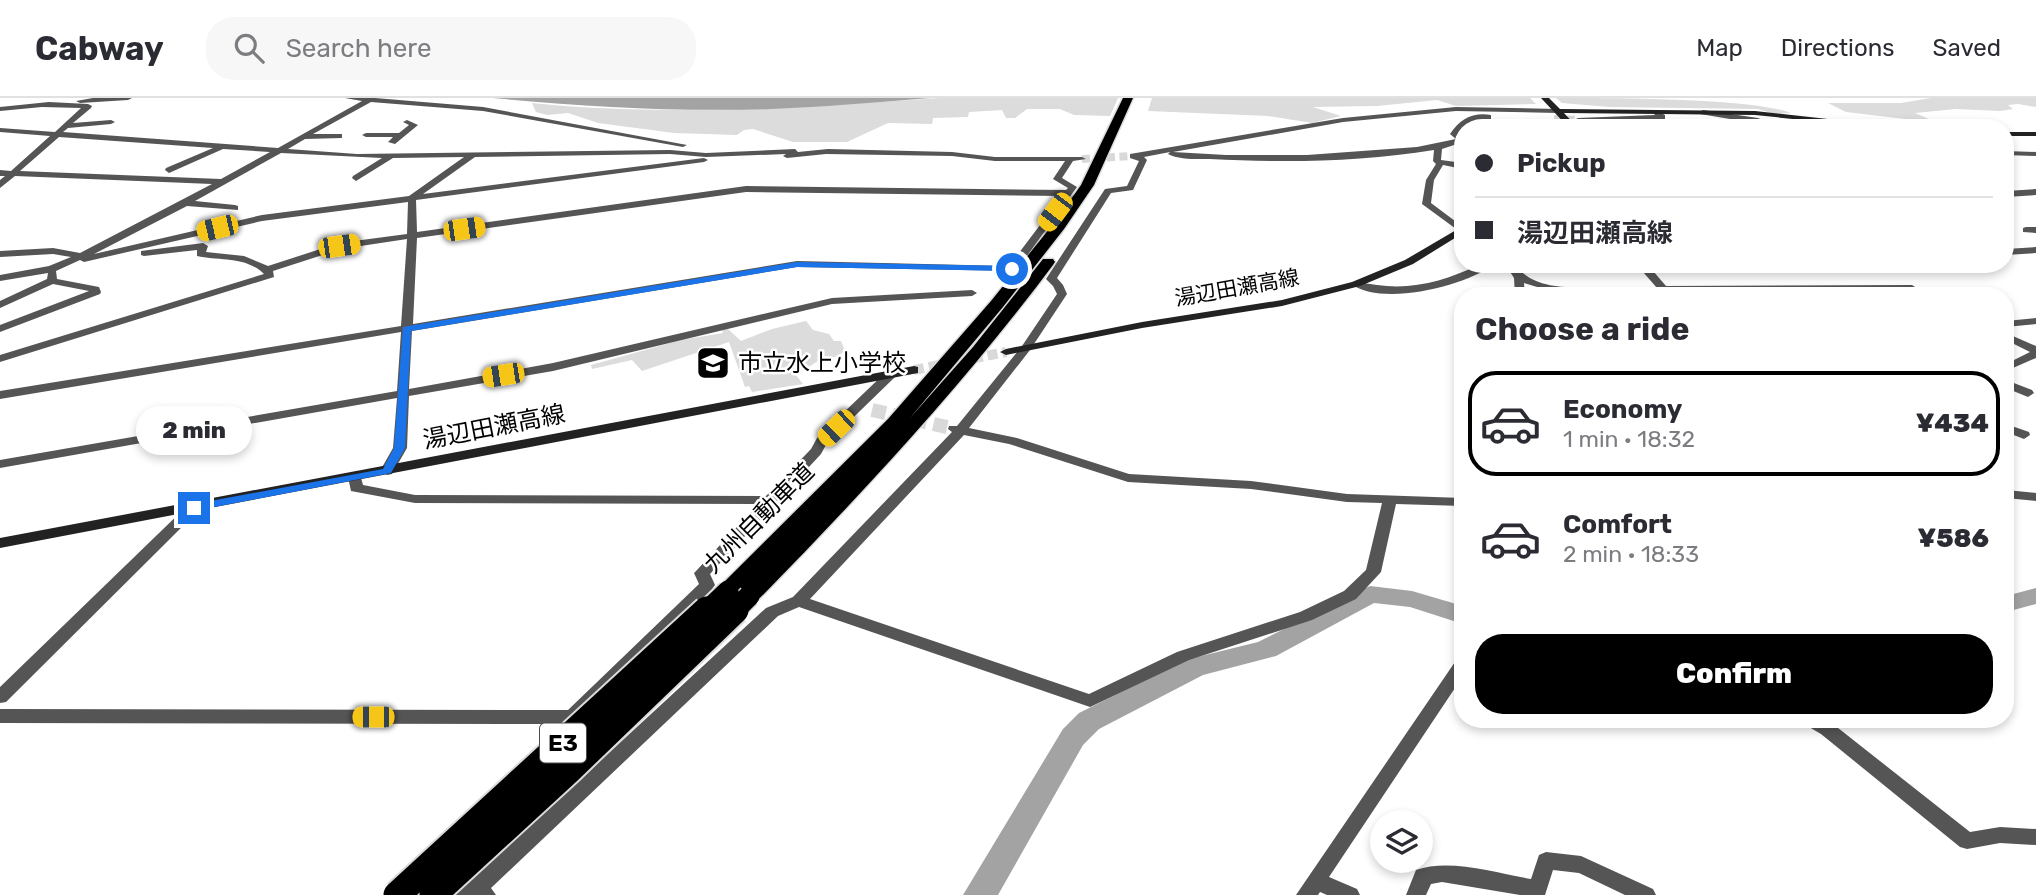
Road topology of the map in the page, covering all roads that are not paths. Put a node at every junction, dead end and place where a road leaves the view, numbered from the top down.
1 (349, 98) edge
2 (1128, 98) edge
3 (1141, 98) edge
4 (371, 99) edge
5 (127, 100) edge
6 (43, 104) junction
7 (1552, 108) edge
8 (0, 109) edge
9 (1703, 112) junction
10 (1657, 113) junction
11 (1471, 119) edge
12 (1499, 119) edge
13 (1499, 119) edge
14 (1567, 119) tunnel mouth
15 (1632, 119) edge
16 (1761, 119) edge
17 (1818, 119) edge
18 (111, 122) dead end
19 (407, 122) dead end
20 (66, 126) junction
21 (1129, 126) dead end
22 (0, 130) edge
23 (2014, 134) edge
24 (2036, 134) edge
25 (366, 135) dead end
26 (55, 136) junction
27 (339, 136) dead end
28 (301, 137) junction
29 (139, 138) junction
30 (396, 139) junction
31 (1454, 142) edge
32 (222, 147) junction
33 (1438, 147) junction
34 (125, 149) dead end
35 (278, 150) junction
36 (795, 151) junction
37 (828, 151) junction
38 (1160, 152) junction
39 (2014, 153) edge
40 (2036, 154) edge
41 (392, 155) junction
42 (472, 155) junction
43 (380, 156) junction
44 (1071, 159) junction
45 (1082, 159) tunnel mouth
46 (1438, 162) junction
47 (1454, 165) edge
48 (169, 170) dead end
49 (0, 173) edge
50 (13, 173) junction
51 (356, 178) dead end
52 (223, 182) junction
53 (0, 185) edge
54 (2031, 192) edge
55 (1069, 193) junction
56 (412, 198) junction
57 (2036, 198) edge
58 (186, 203) junction
59 (235, 208) dead end
60 (1454, 224) edge
61 (1454, 235) edge
62 (412, 236) junction
63 (2036, 250) edge
64 (2014, 251) edge
65 (0, 254) edge
66 (80, 258) junction
67 (267, 270) junction
68 (1468, 273) edge
69 (1516, 273) edge
70 (1649, 273) edge
71 (50, 275) junction
72 (0, 278) edge
73 (1519, 278) junction
74 (1356, 285) junction
75 (1520, 287) edge
76 (1547, 287) edge
77 (1662, 287) edge
78 (972, 293) dead end
79 (0, 307) edge
80 (26, 318) junction
81 (2036, 321) edge
82 (2014, 323) edge
83 (0, 329) edge
84 (406, 329) junction
85 (2014, 340) edge
86 (1026, 348) junction
87 (1006, 352) tunnel mouth
88 (2036, 352) edge
89 (0, 359) edge
90 (2014, 364) edge
91 (914, 370) tunnel mouth
92 (891, 374) junction
93 (2014, 387) edge
94 (402, 392) junction
95 (2028, 393) dead end
96 (0, 395) edge
97 (858, 407) junction
98 (872, 410) tunnel mouth
99 (956, 430) junction
100 (2014, 431) edge
101 (2024, 435) dead end
102 (0, 464) edge
103 (387, 471) junction
104 (355, 477) junction
105 (2014, 495) edge
106 (2036, 497) edge
107 (1390, 499) junction
108 (770, 500) junction
109 (1454, 502) edge
110 (194, 508) junction
111 (0, 543) edge
112 (738, 594) junction
113 (799, 601) junction
114 (1454, 676) edge
115 (0, 697) edge
116 (0, 716) edge
117 (1825, 728) edge
118 (2036, 837) edge
119 (1310, 888) edge
120 (477, 893) edge
121 (383, 895) edge
122 (397, 895) edge
123 (433, 895) edge
124 (1350, 895) edge
125 (1416, 895) edge
126 (1646, 895) edge

1 - 4 street
2 - 112 highway, 九州自動車道 / E3
3 - 21 highway
4 - 28 street
4 - 36 street
5 - 6 street
6 - 8 street
6 - 20 street
7 - 10 main road
7 - 12 street
7 - 14 main road
7 - 38 street
9 - 10 main road
9 - 16 street
9 - 17 main road
10 - 15 street
11 - 13 street
18 - 20 street
19 - 30 street
20 - 26 street
22 - 26 street
23 - 24 main road
25 - 30 street
26 - 29 street
26 - 50 street
27 - 28 street
28 - 35 street
29 - 32 street
29 - 34 street
30 - 43 street
31 - 33 street
32 - 35 street
32 - 48 street
33 - 38 street
33 - 46 street
35 - 43 street
35 - 52 street
36 - 37 street
36 - 42 street
37 - 44 street
37 - 56 street
38 - 86 street
39 - 40 street
41 - 42 street
41 - 43 street
41 - 51 street
42 - 56 street
44 - 45 street
44 - 55 street
46 - 47 street
46 - 60 street
49 - 50 street
50 - 52 street
50 - 53 street
52 - 58 street
54 - 57 street
55 - 62 street
55 - 84 street
56 - 62 street
56 - 66 street
58 - 59 street
58 - 66 street
61 - 74 main road, 湯辺田瀬高線
62 - 67 street
62 - 84 street
63 - 64 street
65 - 66 street
66 - 67 street
66 - 71 street
67 - 89 street
68 - 74 street
69 - 73 street
70 - 77 street
71 - 72 street
71 - 79 street
71 - 80 street
73 - 75 street
73 - 76 street
74 - 86 main road, 湯辺田瀬高線
78 - 94 street
79 - 80 street
80 - 83 street
81 - 82 street
84 - 94 street
84 - 96 street
85 - 88 street
86 - 87 main road, 湯辺田瀬高線
86 - 99 street
88 - 90 street
91 - 92 main road, 湯辺田瀬高線
92 - 97 street
92 - 103 main road, 湯辺田瀬高線
93 - 95 street
94 - 102 street
94 - 103 street
97 - 98 street
97 - 108 street
99 - 107 street
99 - 113 street
100 - 101 street
103 - 104 main road, 湯辺田瀬高線
104 - 108 street
104 - 110 main road, 湯辺田瀬高線
105 - 106 street
107 - 109 street
107 - 113 street
108 - 116 street
110 - 111 main road, 湯辺田瀬高線
110 - 115 street
112 - 122 highway, 九州自動車道 / E3, bridge
112 - 123 highway, 九州自動車道 / E3, bridge
113 - 120 street
114 - 119 street
117 - 118 street
119 - 124 street
120 - 121 street
125 - 126 street

